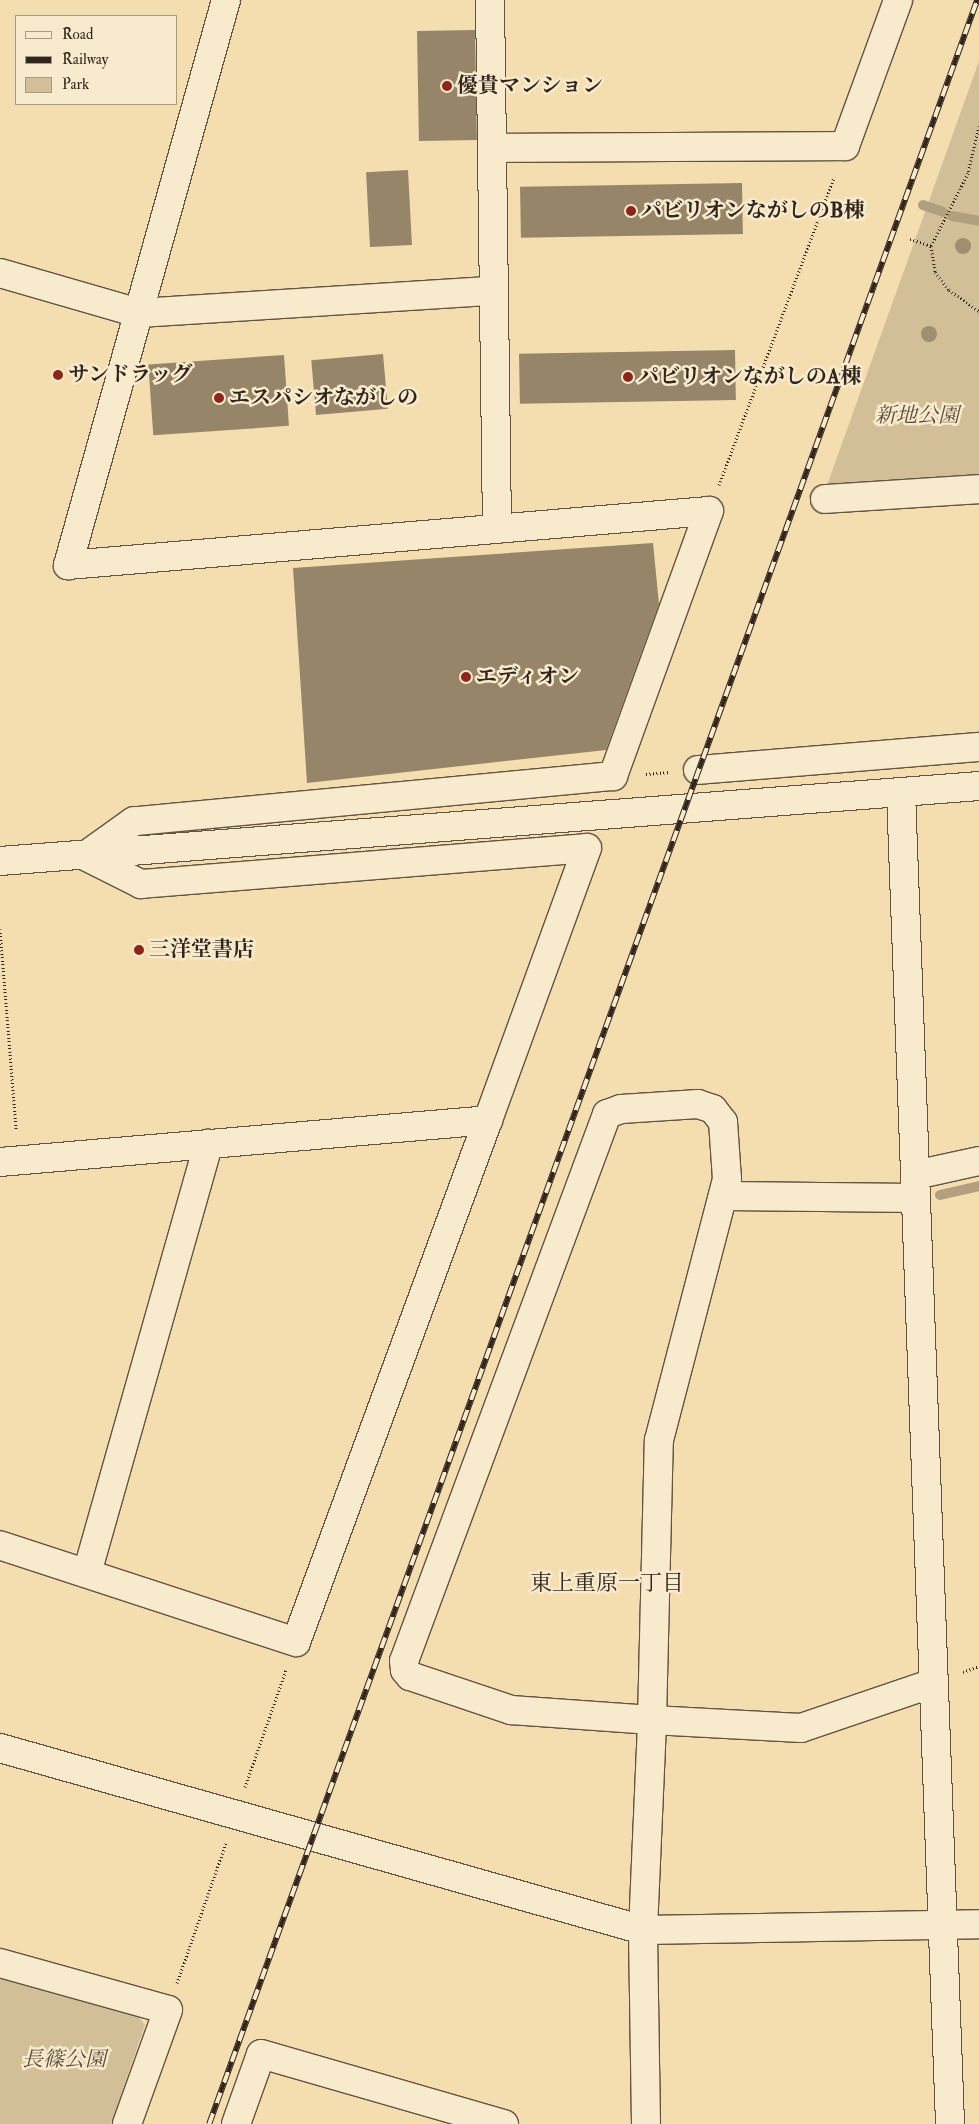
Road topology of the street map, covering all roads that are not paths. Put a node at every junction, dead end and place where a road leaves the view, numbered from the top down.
1 (226, 0) edge
2 (490, 0) edge
3 (898, 0) edge
4 (494, 148) junction
5 (0, 273) edge
6 (492, 291) junction
7 (139, 313) junction
8 (979, 489) edge
9 (825, 499) dead end
10 (496, 529) junction
11 (979, 747) edge
12 (698, 770) road end
13 (979, 786) edge
14 (901, 793) junction
15 (267, 808) junction
16 (386, 833) junction
17 (270, 842) junction
18 (85, 856) junction
19 (0, 861) edge
20 (388, 864) junction
21 (488, 1120) junction
22 (208, 1144) junction
23 (979, 1160) edge
24 (9, 1161) edge
25 (915, 1187) junction
26 (725, 1196) junction
27 (0, 1545) edge
28 (86, 1573) junction
29 (933, 1683) junction
30 (652, 1720) junction
31 (0, 1748) edge
32 (942, 1923) junction
33 (979, 1924) edge
34 (643, 1930) junction
35 (0, 1963) edge
36 (451, 2116) edge
37 (127, 2124) edge
38 (236, 2124) edge
39 (504, 2124) edge
40 (646, 2124) edge
41 (950, 2124) edge

1 - 7 street
2 - 4 street
3 - 4 street
4 - 6 street
5 - 7 street
6 - 7 street
6 - 10 street
7 - 10 street
8 - 9 street
10 - 15 street
11 - 12 street
13 - 14 street
14 - 16 street
14 - 25 street
15 - 17 street
15 - 18 street
16 - 17 street
16 - 20 street
17 - 18 street
18 - 19 street
18 - 20 street
20 - 21 street
21 - 22 street
21 - 28 street
22 - 24 street
22 - 28 street
23 - 25 street
25 - 26 street
25 - 29 street
26 - 30 street
26 - 30 street
27 - 28 street
29 - 30 street
29 - 32 street
30 - 34 street
31 - 34 street
32 - 33 street
32 - 34 street
32 - 41 street
34 - 40 street
35 - 37 street
36 - 38 street
36 - 39 street

